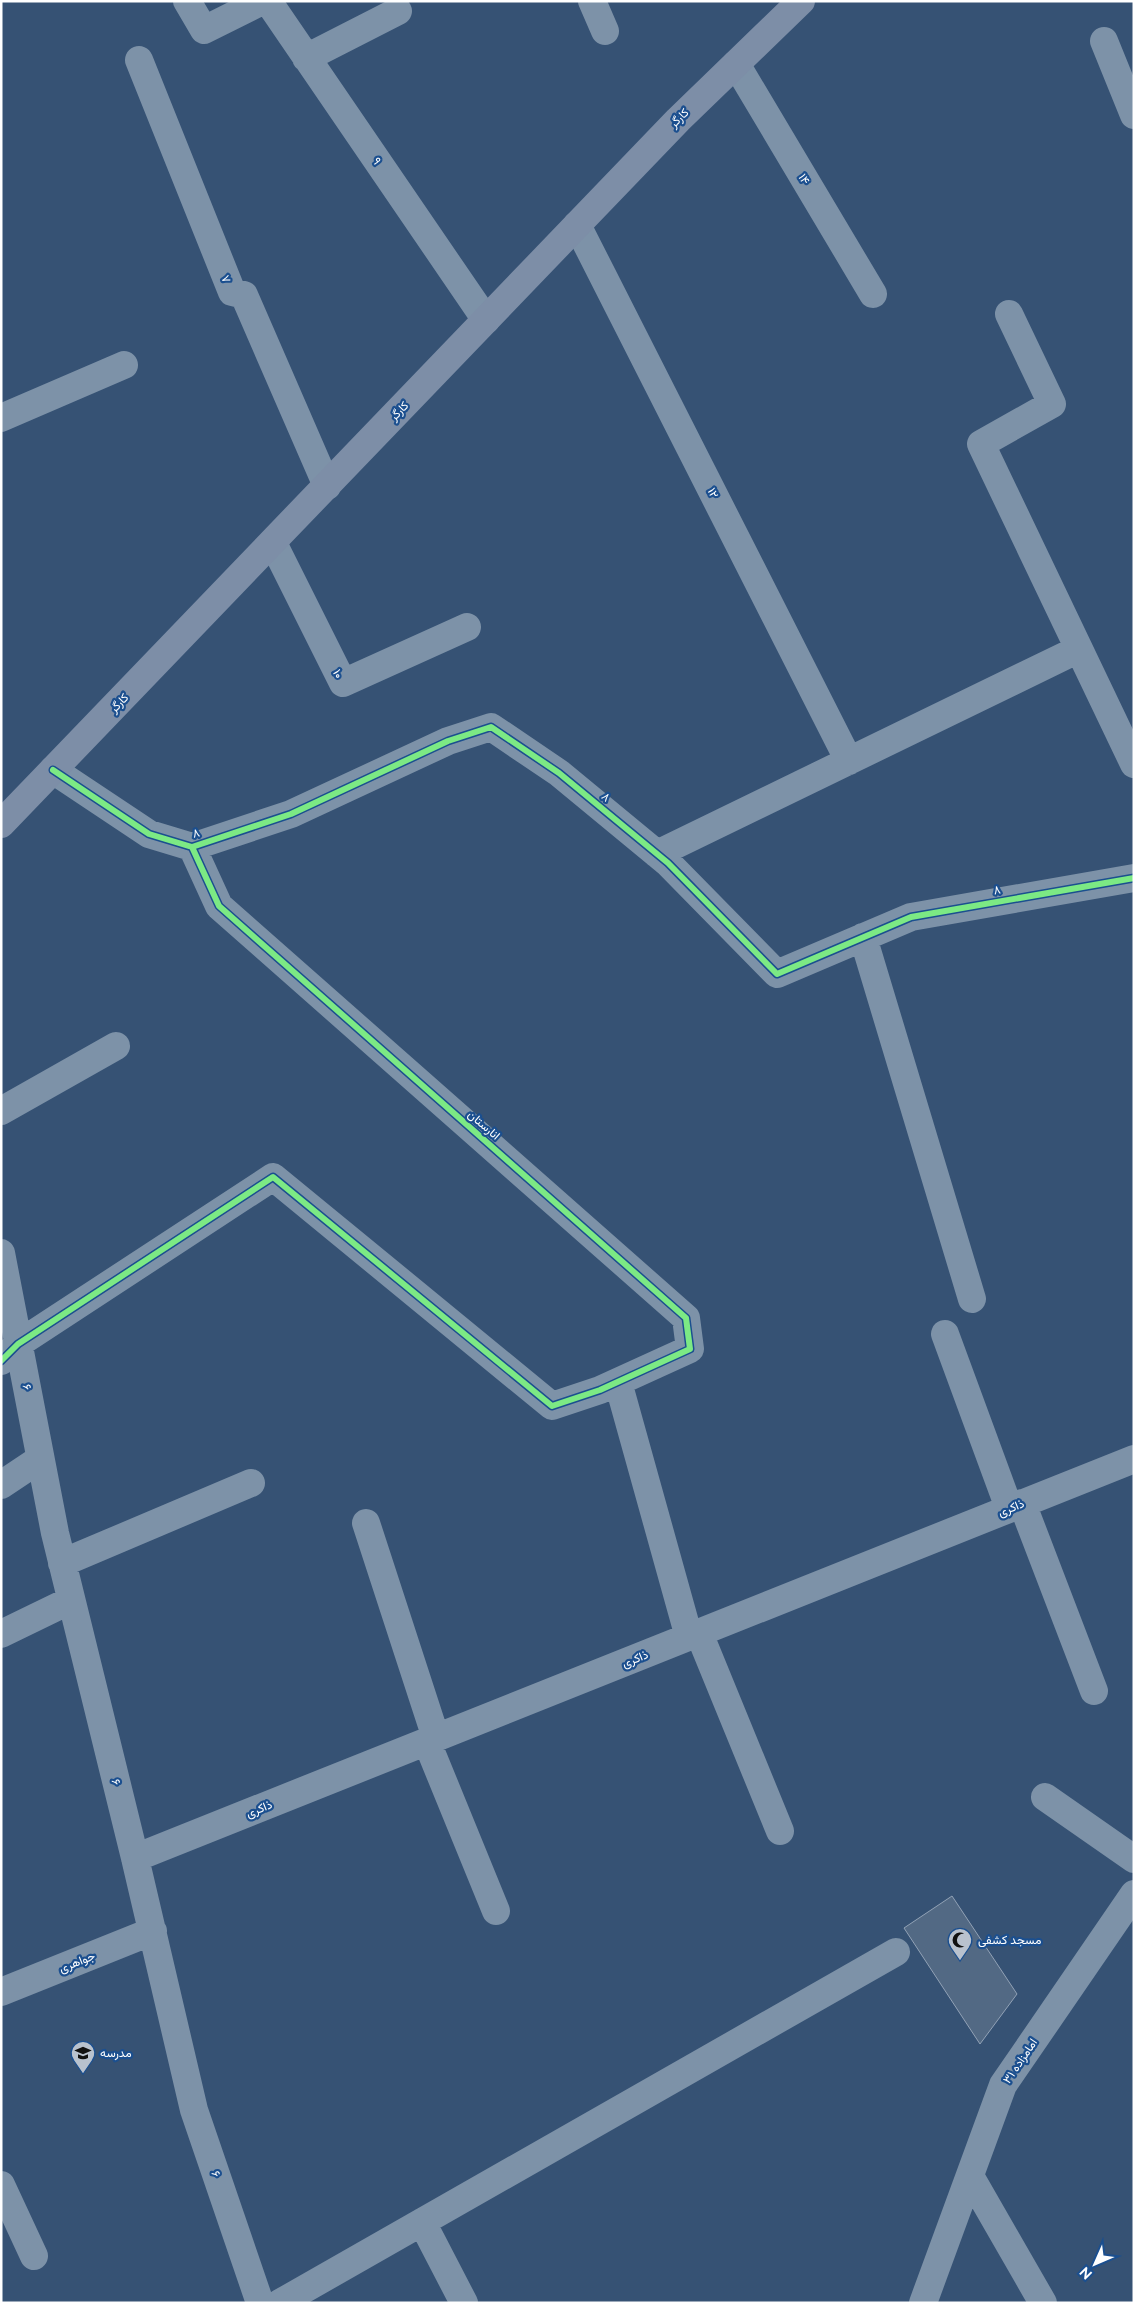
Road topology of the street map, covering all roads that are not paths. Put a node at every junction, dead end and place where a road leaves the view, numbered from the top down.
1 (187, 1) edge
2 (262, 1) edge
3 (268, 1) edge
4 (592, 1) edge
5 (801, 1) edge
6 (398, 11) dead end
7 (605, 30) dead end
8 (1104, 41) dead end
9 (306, 58) junction
10 (139, 60) dead end
11 (736, 64) junction
12 (1134, 115) edge
13 (577, 225) junction
14 (873, 294) dead end
15 (1010, 314) dead end
16 (486, 320) junction
17 (124, 365) dead end
18 (1, 418) edge
19 (327, 486) junction
20 (273, 542) junction
21 (467, 627) dead end
22 (1079, 649) junction
23 (849, 761) junction
24 (1134, 764) edge
25 (53, 770) junction
26 (1, 824) edge
27 (192, 847) junction
28 (657, 854) junction
29 (1134, 878) edge
30 (863, 937) junction
31 (116, 1046) dead end
32 (1, 1111) edge
33 (1, 1253) edge
34 (972, 1299) dead end
35 (945, 1334) dead end
36 (10, 1353) edge
37 (609, 1386) junction
38 (40, 1459) junction
39 (1134, 1459) edge
40 (251, 1483) dead end
41 (1, 1485) edge
42 (1016, 1506) junction
43 (366, 1523) dead end
44 (62, 1563) junction
45 (71, 1600) junction
46 (1, 1634) edge
47 (694, 1635) junction
48 (1094, 1691) dead end
49 (431, 1740) junction
50 (1045, 1797) dead end
51 (780, 1831) dead end
52 (135, 1858) junction
53 (1134, 1859) edge
54 (496, 1911) dead end
55 (1130, 1913) edge
56 (152, 1931) junction
57 (896, 1952) dead end
58 (1, 1992) edge
59 (970, 2176) junction
60 (1, 2185) edge
61 (422, 2222) junction
62 (34, 2256) dead end
63 (260, 2303) edge
64 (280, 2303) edge
65 (464, 2303) edge
66 (923, 2303) edge
67 (1043, 2303) edge

1 - 2 street
3 - 9 street, ۹
4 - 7 street
5 - 11 main road, کارگر
6 - 9 street
8 - 12 street
9 - 16 street, ۹
10 - 19 street, ۷
11 - 13 main road, کارگر
11 - 14 street, ۱۴
13 - 16 main road, کارگر
13 - 23 street, ۱۲
15 - 22 street
16 - 19 main road, کارگر
17 - 18 street
19 - 20 main road, کارگر
20 - 21 street, ۱۰
20 - 25 main road, کارگر
22 - 23 street
22 - 24 street
23 - 28 street
25 - 26 main road, کارگر
25 - 27 street, ۸
27 - 28 street, ۸
27 - 37 street, انارستان
28 - 30 street, ۸
29 - 30 street, ۸
30 - 34 street
31 - 32 street
33 - 36 street, ۶
35 - 42 street
36 - 37 street
36 - 38 street, ۶
37 - 47 street
38 - 41 street
38 - 44 street, ۶
39 - 42 street, ذاکری
40 - 44 street
42 - 47 street, ذاکری
42 - 48 street
43 - 49 street
44 - 45 street, ۶
45 - 46 street
45 - 52 street, ۶
47 - 49 street, ذاکری
47 - 51 street
49 - 52 street, ذاکری
49 - 54 street
50 - 53 street
52 - 56 street, ۶
55 - 59 street, امامزاده ۳۱
56 - 58 street, جواهری
56 - 63 street, ۶
57 - 61 street
59 - 66 street, امامزاده ۳۱
59 - 67 street
60 - 62 street
61 - 64 street
61 - 65 street

